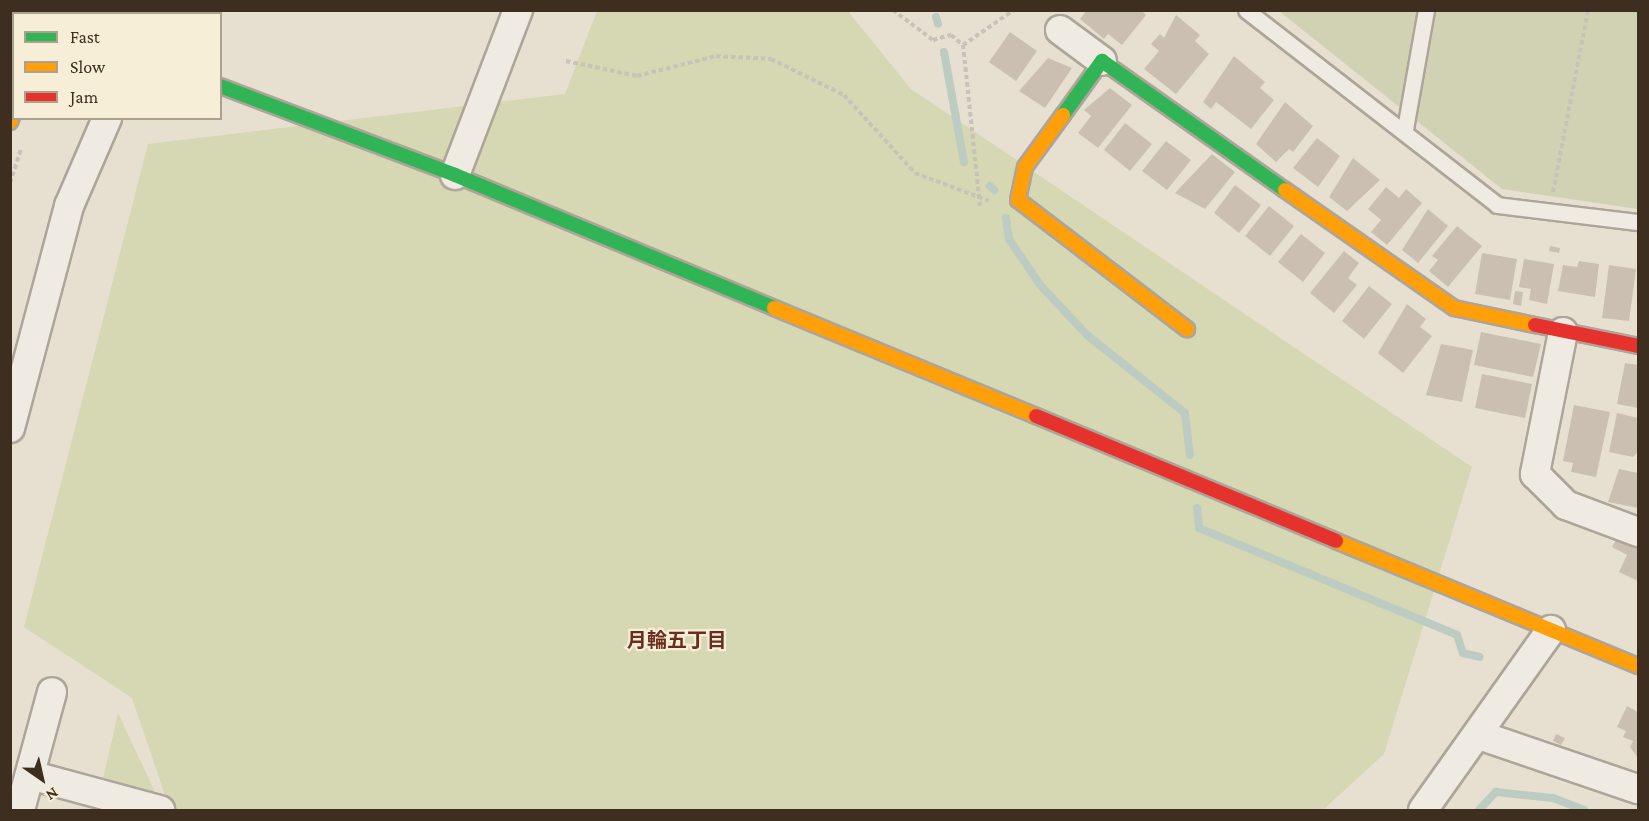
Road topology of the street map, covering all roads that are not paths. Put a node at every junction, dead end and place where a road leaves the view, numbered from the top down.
1 (518, 10) edge
2 (1246, 10) edge
3 (1426, 10) edge
4 (1060, 30) dead end
5 (1102, 61) junction
6 (222, 87) edge
7 (106, 120) edge
8 (1405, 129) junction
9 (455, 175) junction
10 (1638, 222) edge
11 (1187, 329) dead end
12 (1563, 332) junction
13 (1638, 346) edge
14 (10, 428) edge
15 (1638, 532) edge
16 (1551, 630) junction
17 (1638, 666) edge
18 (52, 692) dead end
19 (1479, 735) junction
20 (30, 775) junction
21 (1634, 791) edge
22 (21, 810) edge
23 (160, 810) edge
24 (1423, 810) edge

1 - 9 street
2 - 8 lane
3 - 8 lane
4 - 5 street
5 - 11 main road
5 - 12 main road
6 - 9 main road
7 - 14 street
8 - 10 lane
9 - 16 main road
12 - 13 main road
12 - 15 street
16 - 17 main road
16 - 19 street
18 - 20 street
19 - 21 street
19 - 24 street
20 - 22 street
20 - 23 street

